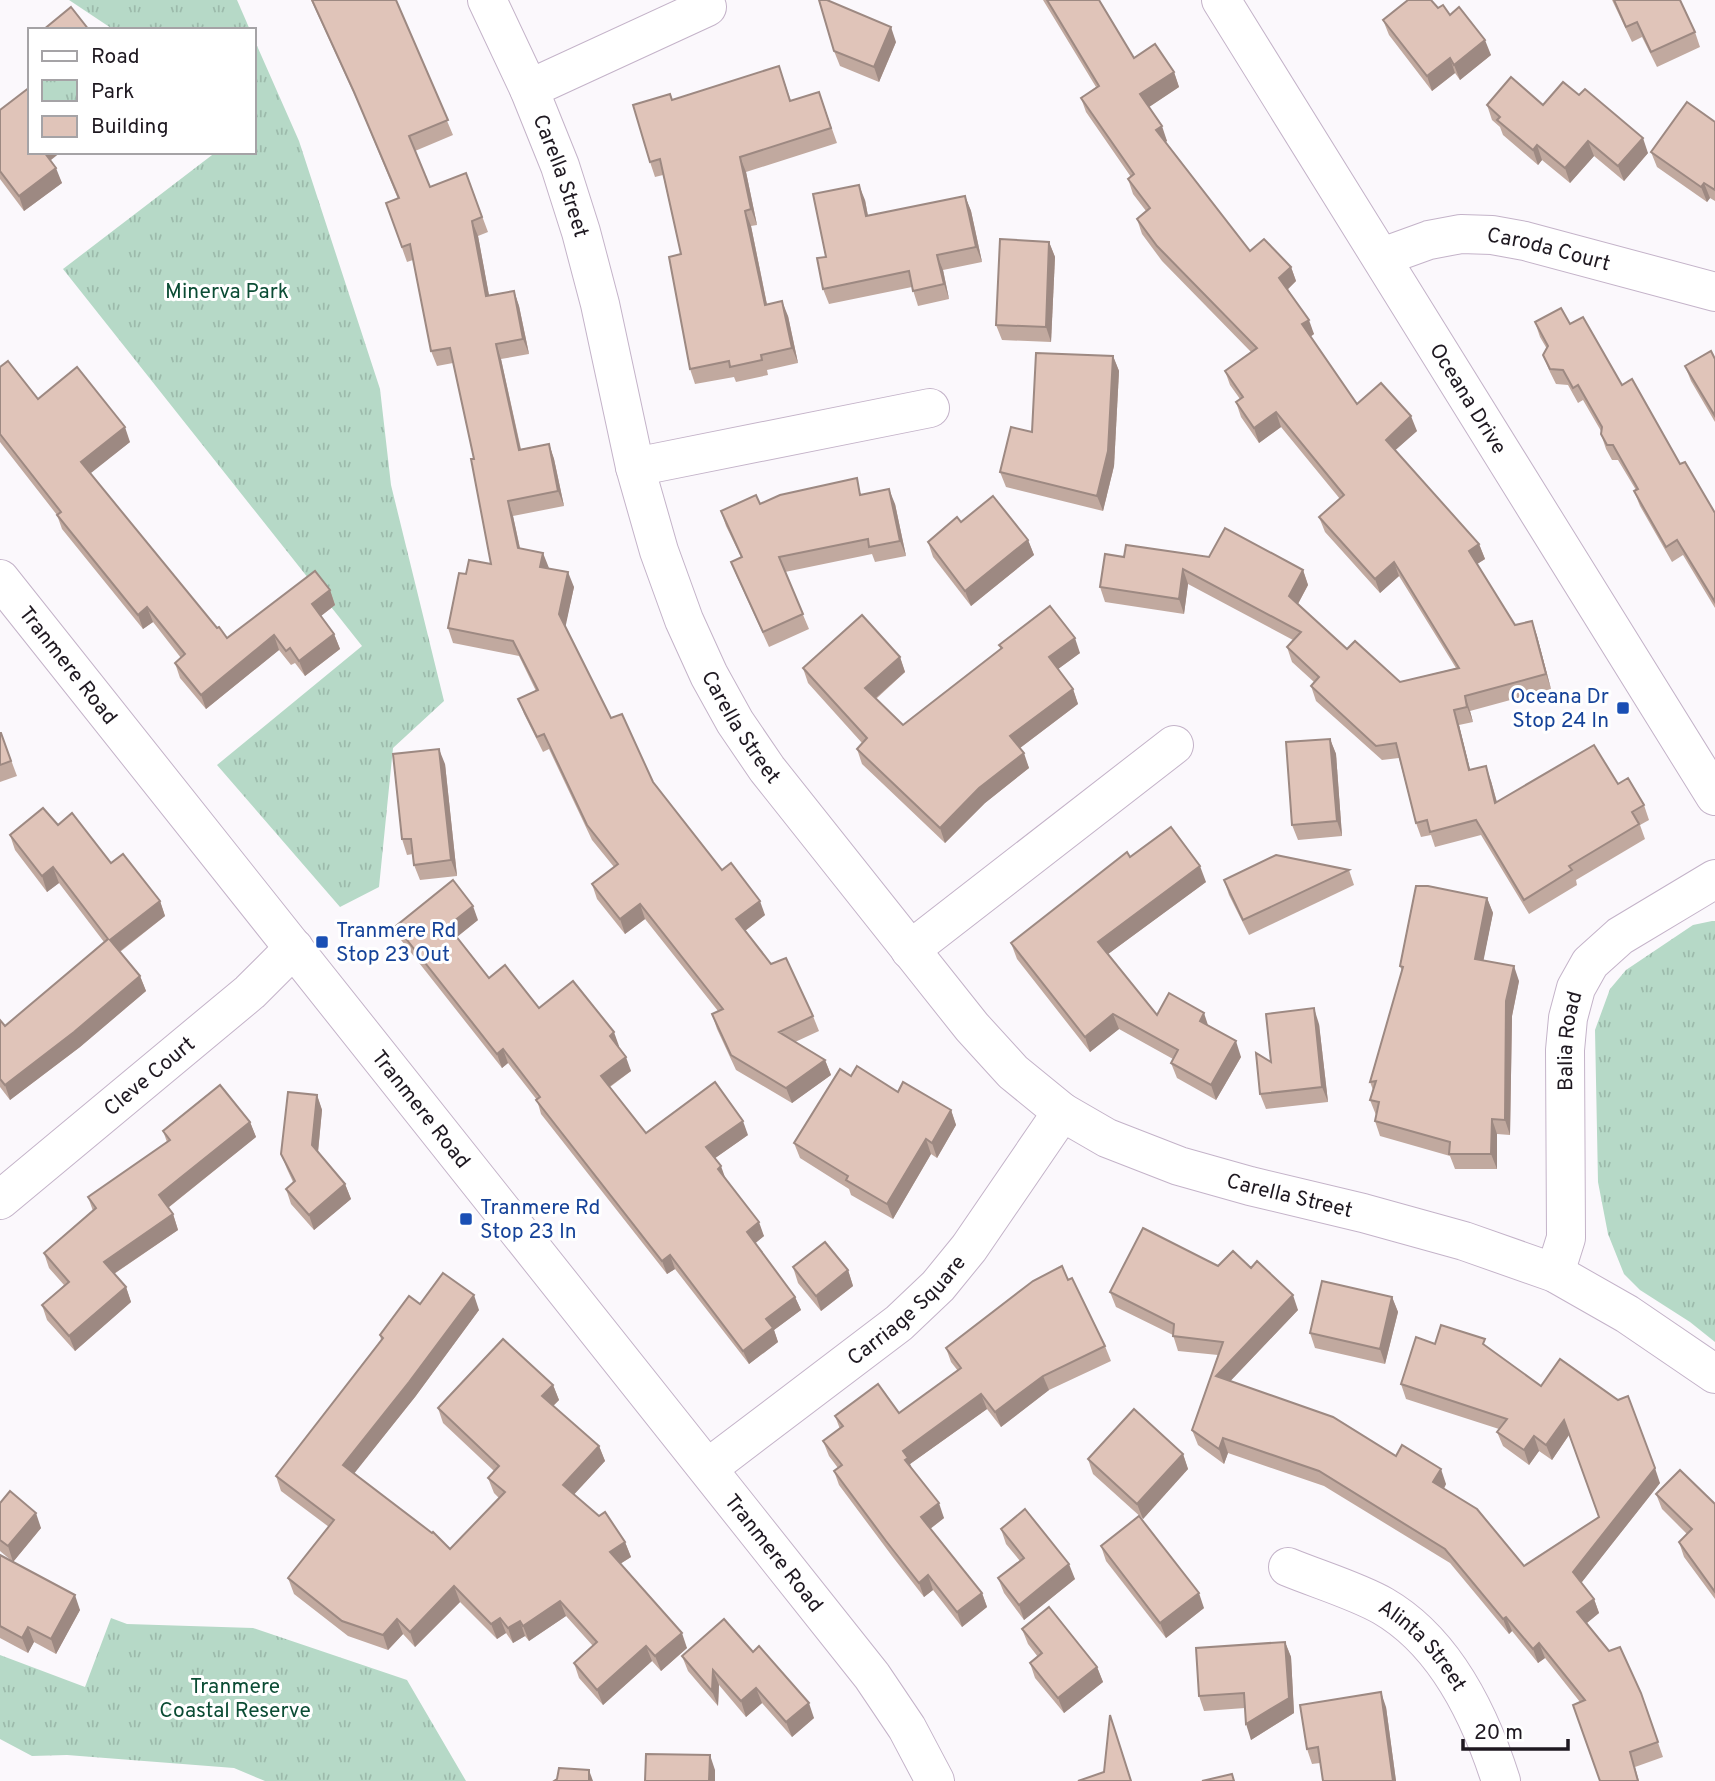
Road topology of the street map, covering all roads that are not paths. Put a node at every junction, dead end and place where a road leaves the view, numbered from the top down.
1 (487, 0) edge
2 (1221, 0) edge
3 (707, 7) dead end
4 (529, 89) junction
5 (1382, 257) junction
6 (1715, 292) edge
7 (930, 408) dead end
8 (635, 467) junction
9 (0, 579) edge
10 (1174, 745) dead end
11 (1715, 796) edge
12 (1715, 879) edge
13 (294, 948) junction
14 (910, 950) junction
15 (1062, 1112) junction
16 (0, 1200) edge
17 (1555, 1273) junction
18 (1715, 1374) edge
19 (708, 1468) junction
20 (1288, 1567) dead end
21 (935, 1781) edge
22 (1500, 1781) edge

1 - 4 street, Carella Street
2 - 5 street, Oceana Drive
3 - 4 street, Carella Street
4 - 8 street, Carella Street
5 - 6 street, Caroda Court
5 - 11 street, Oceana Drive
7 - 8 street
8 - 14 street, Carella Street
9 - 13 street, Tranmere Road
10 - 14 street
12 - 17 street, Balia Road
13 - 16 street, Cleve Court
13 - 19 street, Tranmere Road
14 - 15 street, Carella Street
15 - 17 street, Carella Street
15 - 19 street, Carriage Square
17 - 18 street, Carella Street
19 - 21 street, Tranmere Road
20 - 22 street, Alinta Street

